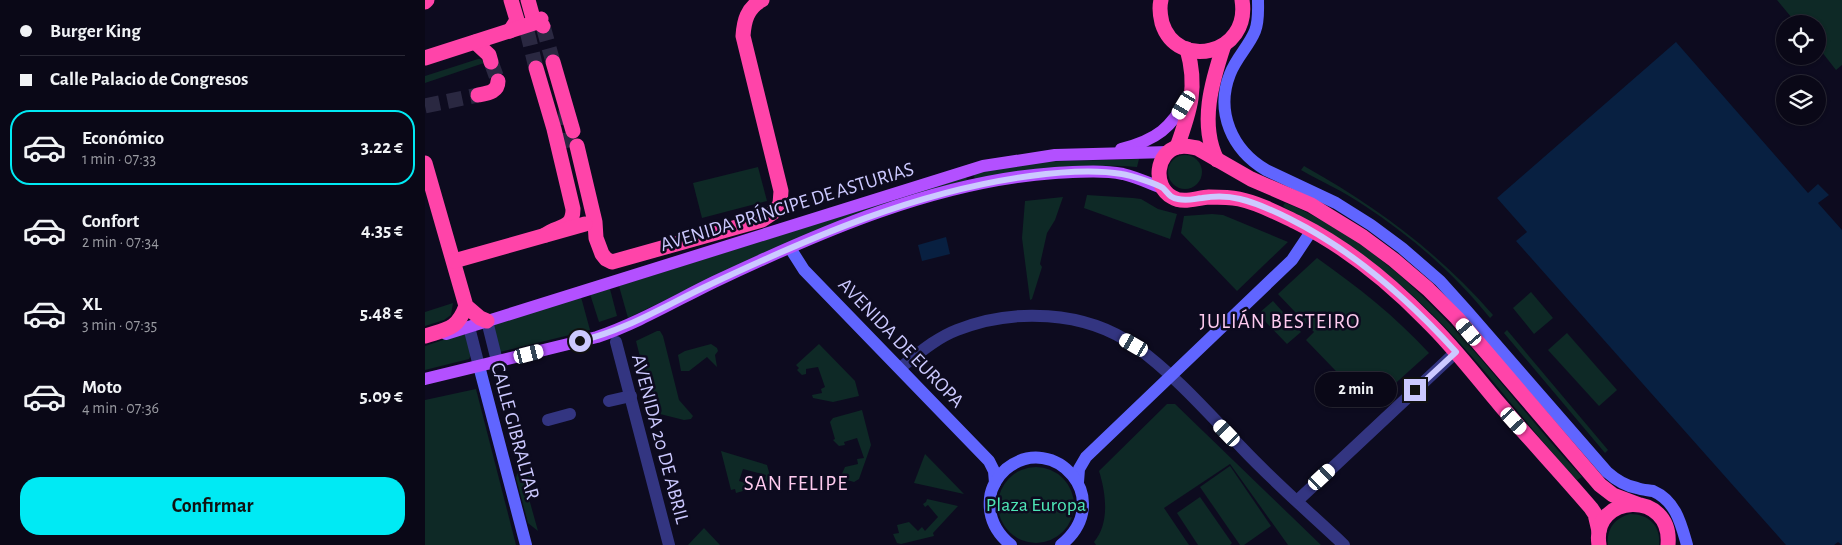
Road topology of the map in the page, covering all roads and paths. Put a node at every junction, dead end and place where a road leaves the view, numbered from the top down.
1 (511, 0) edge
2 (520, 0) edge
3 (528, 0) edge
4 (536, 0) edge
5 (762, 0) edge
6 (1161, 0) edge
7 (1242, 0) edge
8 (1258, 0) edge
9 (530, 26) junction
10 (475, 42) junction
11 (1224, 45) junction
12 (1187, 49) junction
13 (425, 58) edge
14 (491, 62) tunnel mouth
15 (553, 62) tunnel mouth
16 (536, 68) tunnel mouth
17 (498, 81) dead end
18 (1192, 89) junction
19 (478, 95) tunnel mouth
20 (573, 131) dead end
21 (1173, 149) junction
22 (1099, 153) junction
23 (1217, 160) junction
24 (425, 163) edge
25 (1162, 188) junction
26 (585, 224) junction
27 (1312, 230) junction
28 (545, 235) junction
29 (596, 238) junction
30 (790, 248) junction
31 (454, 261) junction
32 (466, 306) junction
33 (487, 321) junction
34 (469, 326) junction
35 (425, 336) edge
36 (425, 341) edge
37 (616, 342) dead end
38 (1456, 352) junction
39 (497, 361) junction
40 (479, 366) junction
41 (900, 368) junction
42 (1171, 376) junction
43 (425, 379) edge
44 (631, 396) junction
45 (609, 401) dead end
46 (570, 414) dead end
47 (548, 420) dead end
48 (1086, 457) junction
49 (989, 461) junction
50 (1059, 464) junction
51 (1012, 465) junction
52 (1078, 482) junction
53 (995, 483) junction
54 (1297, 501) junction
55 (1637, 504) junction
56 (1668, 538) edge
57 (1598, 540) edge
58 (1002, 543) edge
59 (1069, 543) edge
60 (525, 545) edge
61 (669, 545) edge
62 (1344, 545) edge
63 (1673, 545) edge
64 (1687, 545) edge

1 - 9 highway
2 - 9 highway
3 - 9 highway
4 - 9 highway
5 - 29 highway
6 - 12 highway
7 - 11 highway
8 - 64 street
9 - 10 highway
10 - 13 highway
10 - 14 highway
11 - 12 highway
11 - 23 highway
12 - 18 highway
15 - 20 highway
16 - 28 highway
17 - 19 highway
18 - 21 highway
18 - 22 main road
21 - 22 main road, AVENIDA PRÍNCIPE DE ASTURIAS
21 - 23 highway, AVENIDA PRÍNCIPE DE ASTURIAS
21 - 25 highway
22 - 33 main road, AVENIDA PRÍNCIPE DE ASTURIAS
23 - 55 highway, AVENIDA PRÍNCIPE DE ASTURIAS
24 - 31 highway
25 - 27 highway, AVENIDA PRÍNCIPE DE ASTURIAS
25 - 30 main road, AVENIDA PRÍNCIPE DE ASTURIAS
26 - 28 highway
26 - 29 highway
26 - 29 highway
27 - 38 highway, AVENIDA PRÍNCIPE DE ASTURIAS
27 - 42 street
28 - 31 highway
30 - 39 main road, AVENIDA PRÍNCIPE DE ASTURIAS
30 - 41 street, AVENIDA DE EUROPA
31 - 32 highway
32 - 33 highway
32 - 35 highway
33 - 34 main road, AVENIDA PRÍNCIPE DE ASTURIAS
33 - 39 street
34 - 36 main road, AVENIDA PRÍNCIPE DE ASTURIAS
34 - 40 street, CALLE GIBRALTAR
37 - 44 street, AVENIDA 20 DE ABRIL
38 - 54 street
38 - 57 highway, AVENIDA PRÍNCIPE DE ASTURIAS
39 - 40 main road, AVENIDA PRÍNCIPE DE ASTURIAS
40 - 43 main road, AVENIDA PRÍNCIPE DE ASTURIAS
40 - 60 street, CALLE GIBRALTAR
41 - 42 street
41 - 49 street, AVENIDA DE EUROPA
42 - 48 street
42 - 54 street
44 - 45 street
44 - 61 street, AVENIDA 20 DE ABRIL
46 - 47 street
48 - 50 street
48 - 52 street
49 - 51 street
49 - 53 street, AVENIDA DE EUROPA
50 - 51 street
50 - 52 street
51 - 53 street
52 - 59 street
53 - 58 street
54 - 62 street
55 - 56 highway, AVENIDA PRÍNCIPE DE ASTURIAS
55 - 57 highway
56 - 63 highway

